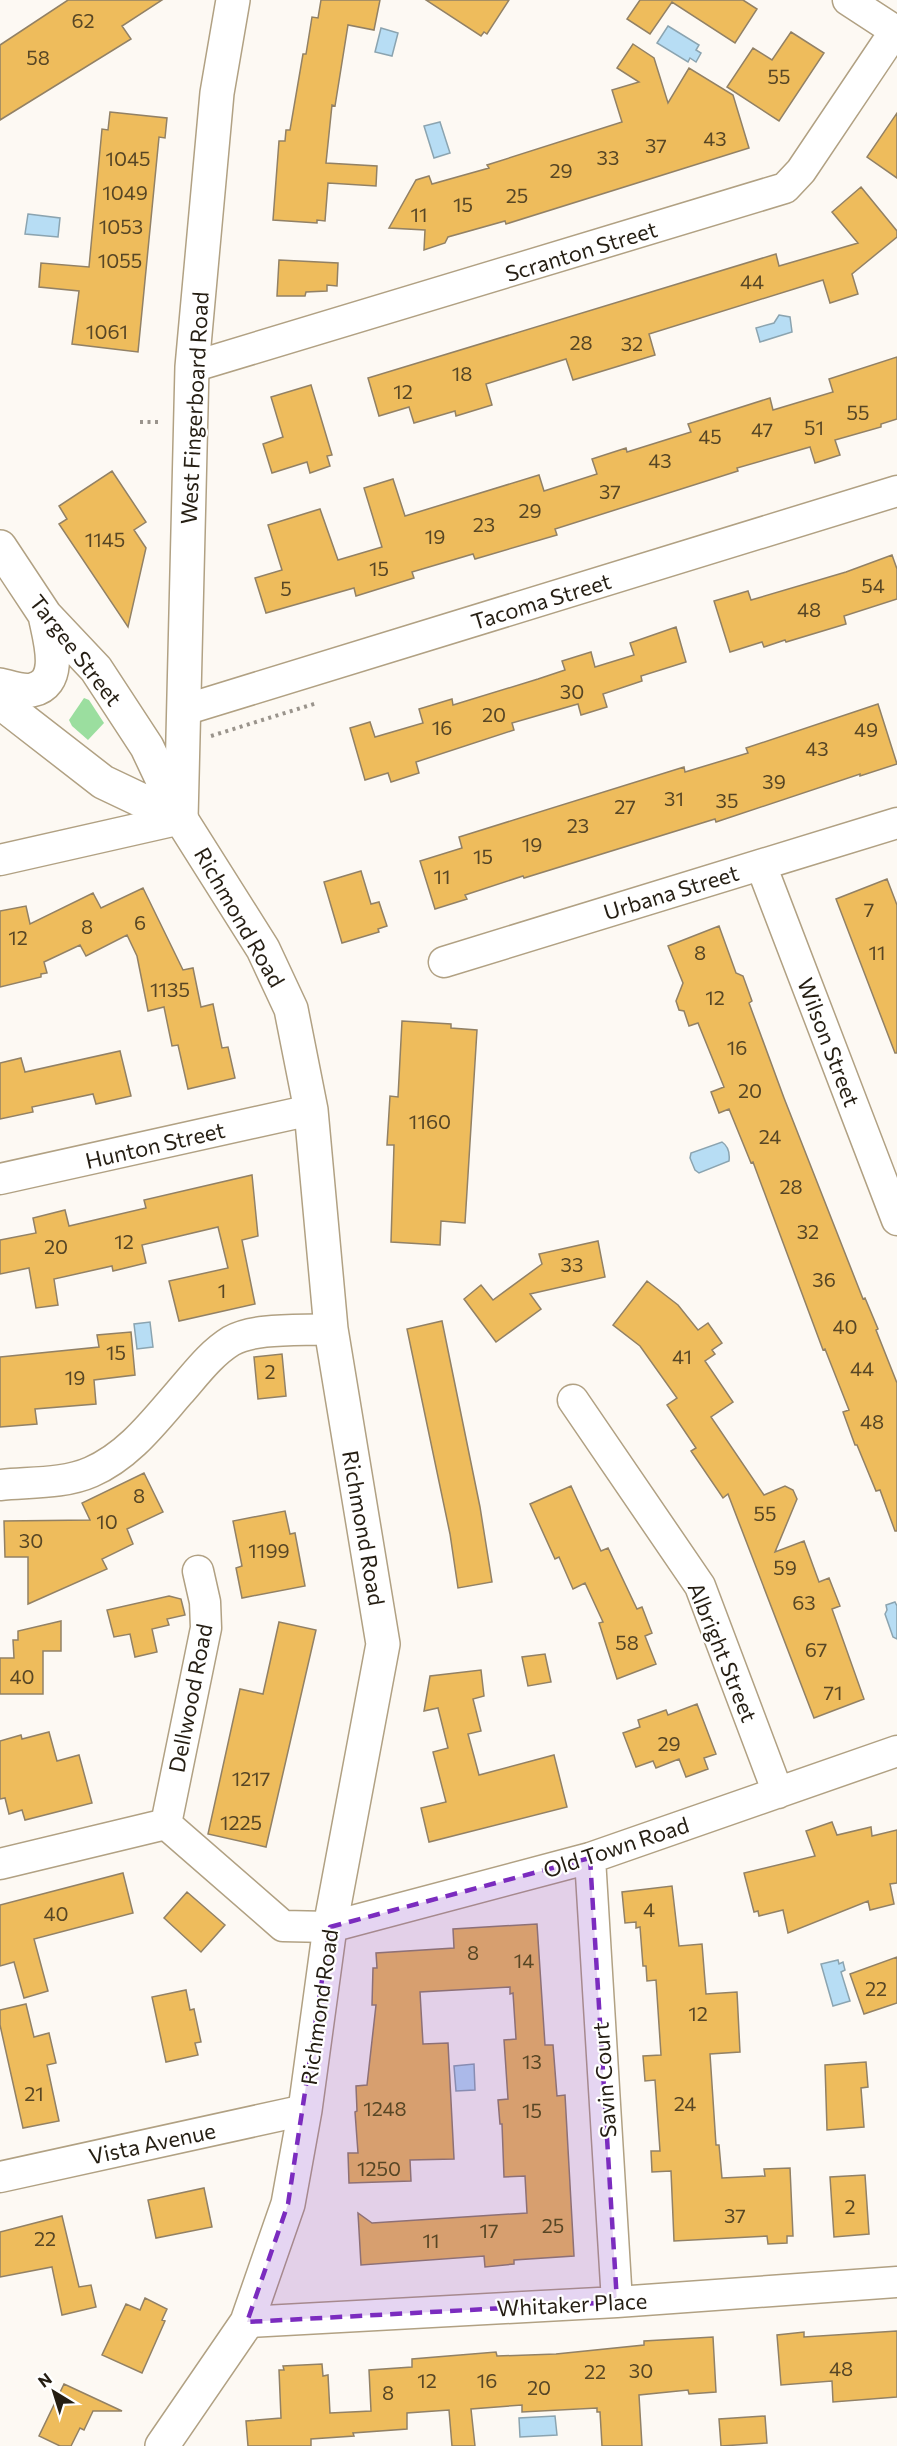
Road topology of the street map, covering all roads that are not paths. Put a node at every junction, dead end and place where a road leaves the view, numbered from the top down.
1 (232, 0) edge
2 (848, 0) edge
3 (896, 32) edge
4 (192, 367) junction
5 (897, 491) edge
6 (0, 547) edge
7 (45, 615) junction
8 (0, 685) edge
9 (0, 702) edge
10 (184, 710) junction
11 (181, 819) junction
12 (897, 823) edge
13 (0, 860) edge
14 (761, 865) junction
15 (444, 962) dead end
16 (311, 1110) junction
17 (0, 1179) edge
18 (897, 1220) edge
19 (331, 1329) junction
20 (573, 1400) dead end
21 (0, 1485) edge
22 (198, 1571) dead end
23 (897, 1751) edge
24 (778, 1793) junction
25 (166, 1824) junction
26 (590, 1858) junction
27 (0, 1864) edge
28 (330, 1928) junction
29 (305, 2110) junction
30 (0, 2177) edge
31 (897, 2282) edge
32 (617, 2302) junction
33 (247, 2322) junction
34 (162, 2446) edge

1 - 4 main road, West Fingerboard Road
2 - 3 street
3 - 4 street, Scranton Street
4 - 10 main road, West Fingerboard Road
5 - 10 street, Tacoma Street
6 - 7 main road, Targee Street
7 - 8 main road
7 - 11 main road, Targee Street
9 - 11 main road
10 - 11 main road, West Fingerboard Road
11 - 13 street
11 - 16 main road, Richmond Road
12 - 14 street, Urbana Street
14 - 15 street, Urbana Street
14 - 18 street, Wilson Street
16 - 17 street, Hunton Street
16 - 19 main road, Richmond Road
19 - 21 street
19 - 28 main road, Richmond Road
20 - 24 street, Albright Street
22 - 25 street, Dellwood Road
23 - 24 street, Old Town Road
24 - 26 street, Old Town Road
25 - 27 street
25 - 28 street
26 - 28 street, Old Town Road
26 - 32 street, Savin Court
28 - 29 main road, Richmond Road
29 - 30 street, Vista Avenue
29 - 33 main road, Richmond Road
31 - 32 street, Whitaker Place
32 - 33 street, Whitaker Place
33 - 34 main road, Richmond Road

